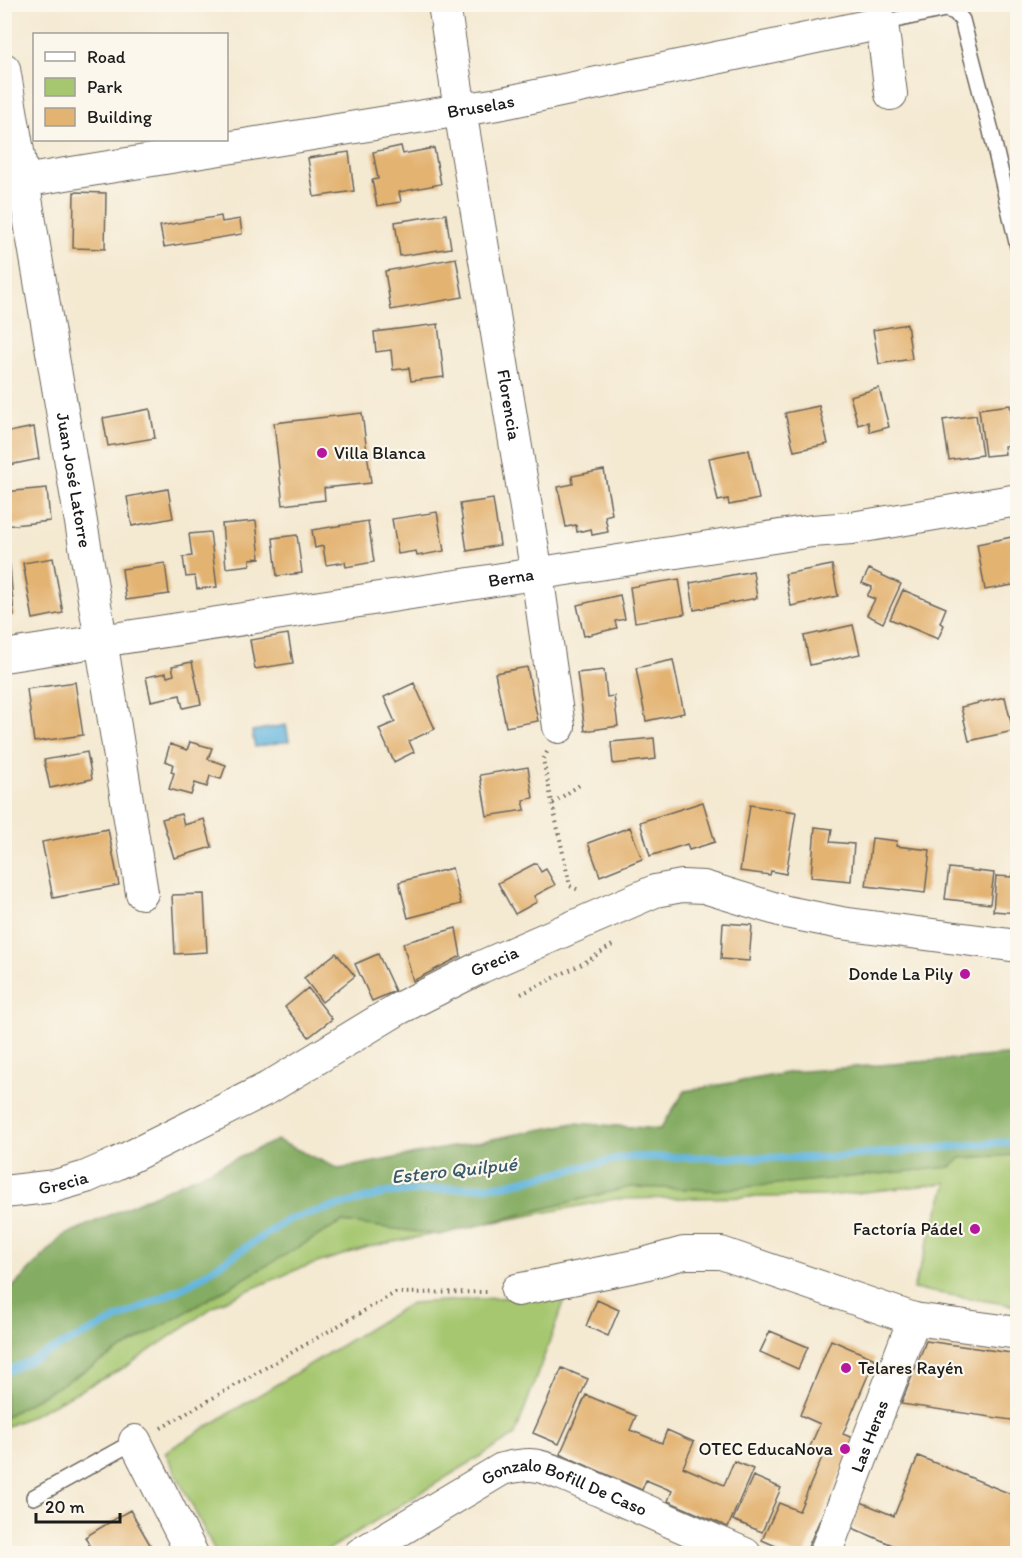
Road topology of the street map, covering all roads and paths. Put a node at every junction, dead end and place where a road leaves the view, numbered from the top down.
1 (444, 4) edge
2 (882, 23) junction
3 (4, 69) edge
4 (891, 94) dead end
5 (459, 110) junction
6 (14, 183) edge
7 (1017, 247) edge
8 (1017, 500) edge
9 (537, 574) junction
10 (101, 640) junction
11 (4, 656) edge
12 (559, 727) joint
13 (581, 784) dead end
14 (553, 803) junction
15 (142, 893) dead end
16 (601, 915) junction
17 (624, 937) dead end
18 (1017, 946) edge
19 (521, 994) dead end
20 (4, 1192) edge
21 (518, 1290) joint
22 (914, 1319) junction
23 (1017, 1333) edge
24 (135, 1440) junction
25 (34, 1497) dead end
26 (192, 1554) edge
27 (360, 1554) edge
28 (745, 1554) edge
29 (825, 1554) edge

1 - 5 street, Florencia
2 - 4 street
2 - 5 street, Bruselas
2 - 7 lane
3 - 6 street, Juan José Latorre
5 - 6 street, Bruselas
5 - 9 street, Florencia
6 - 10 street, Juan José Latorre
8 - 9 street, Berna
9 - 10 street, Berna
9 - 12 street, Florencia
10 - 11 street, Berna
10 - 15 street, Juan José Latorre
12 - 14 path
13 - 14 path
14 - 16 path
16 - 18 street, Grecia
16 - 20 street, Grecia
17 - 19 path
21 - 22 street
21 - 24 path
22 - 23 street
22 - 29 street, Las Heras
24 - 25 lane
24 - 26 street
27 - 28 street, Gonzalo Bofill De Caso

